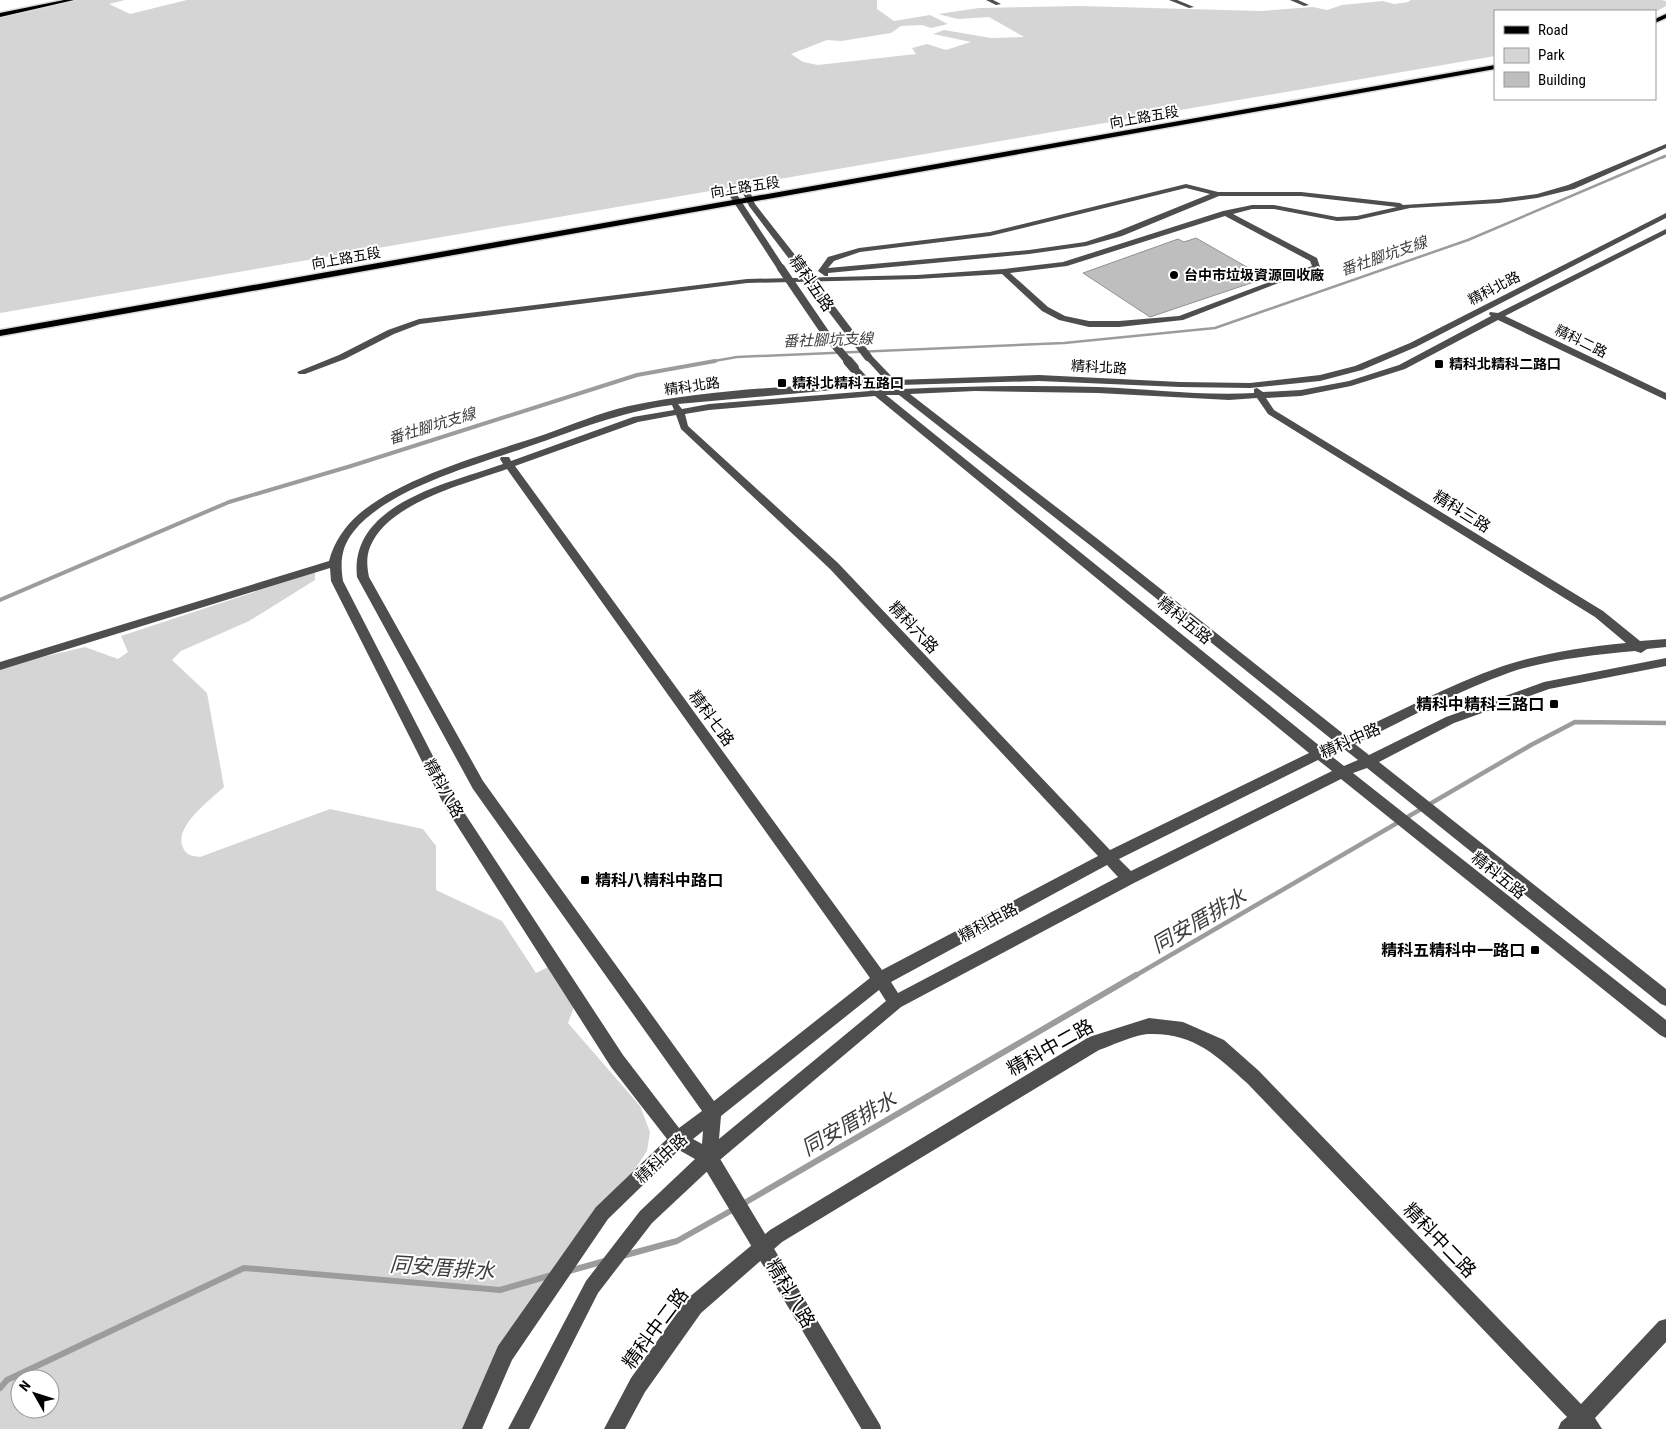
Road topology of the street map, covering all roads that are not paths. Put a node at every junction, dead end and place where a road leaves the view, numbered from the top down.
1 (71, 0) edge
2 (988, 0) edge
3 (1172, 0) edge
4 (1293, 0) edge
5 (998, 4) dead end
6 (1306, 5) dead end
7 (1191, 7) dead end
8 (0, 15) edge
9 (1494, 62) edge
10 (1494, 67) edge
11 (1666, 146) edge
12 (747, 194) junction
13 (1218, 194) junction
14 (733, 196) junction
15 (1410, 206) junction
16 (1226, 213) junction
17 (1666, 216) edge
18 (1666, 231) edge
19 (822, 271) junction
20 (1004, 272) junction
21 (830, 280) junction
22 (1484, 310) junction
23 (67, 312) dead end
24 (1498, 317) junction
25 (0, 333) edge
26 (302, 372) dead end
27 (892, 382) junction
28 (867, 384) junction
29 (1257, 391) junction
30 (901, 392) junction
31 (877, 393) junction
32 (1666, 397) edge
33 (673, 402) junction
34 (680, 413) junction
35 (500, 453) junction
36 (508, 465) junction
37 (334, 563) junction
38 (1666, 644) edge
39 (1639, 646) junction
40 (1661, 662) edge
41 (0, 666) edge
42 (1346, 743) junction
43 (1320, 753) junction
44 (1368, 762) junction
45 (1342, 772) junction
46 (1108, 857) junction
47 (1129, 879) junction
48 (881, 979) junction
49 (1666, 999) edge
50 (896, 1002) junction
51 (1666, 1030) edge
52 (713, 1113) junction
53 (678, 1140) junction
54 (709, 1158) junction
55 (1666, 1328) edge
56 (1581, 1425) edge
57 (472, 1429) edge
58 (518, 1429) edge
59 (614, 1429) edge
60 (872, 1429) edge

1 - 8 main road
2 - 5 street
3 - 7 street
4 - 6 street
9 - 12 main road, 向上路五段
10 - 12 main road, 向上路五段
11 - 15 street
12 - 14 main road, 向上路五段
12 - 27 street, 精科五路, bridge
13 - 15 street
13 - 19 street
13 - 19 street
14 - 23 main road, 向上路五段
14 - 25 main road, 向上路五段
14 - 28 street, 精科五路, bridge
15 - 16 street
16 - 20 street
16 - 20 street
17 - 22 street, 精科北路
18 - 24 street, 精科北路
19 - 21 street
20 - 21 street
21 - 26 street
22 - 24 street, 精科二路
22 - 29 street, 精科北路
24 - 29 street, 精科北路
24 - 32 street, 精科二路
27 - 28 street, 精科北路
27 - 29 street, 精科北路
27 - 30 street, 精科五路
28 - 31 street, 精科五路
28 - 33 street, 精科北路
29 - 30 street, 精科北路
29 - 39 street, 精科三路
30 - 31 street, 精科北路
30 - 42 street, 精科五路
31 - 34 street, 精科北路
31 - 43 street, 精科五路
33 - 34 street, 精科六路
33 - 35 street, 精科北路
34 - 36 street, 精科北路
34 - 46 street, 精科六路
35 - 36 street, 精科七路
35 - 37 street
36 - 48 street, 精科七路
36 - 52 street, 精科八路
37 - 41 street
37 - 53 street, 精科八路
38 - 39 street, 精科中路
39 - 40 street, 精科三路
39 - 42 street, 精科中路
40 - 44 street, 精科中路
42 - 43 street, 精科中路
42 - 44 street, 精科五路
43 - 45 street, 精科五路
43 - 46 street, 精科中路
44 - 45 street, 精科中路
44 - 49 street, 精科五路
45 - 47 street, 精科中路
45 - 51 street, 精科五路
46 - 47 street, 精科六路
46 - 48 street, 精科中路
47 - 50 street, 精科中路
48 - 50 street, 精科七路
48 - 52 street, 精科中路
50 - 54 street, 精科中路
52 - 53 street, 精科中路
52 - 54 street
53 - 54 street, 精科八路
53 - 57 street, 精科中路
54 - 58 street, 精科中路
54 - 60 street, 精科八路, bridge
55 - 56 street
56 - 59 street, 精科中二路

